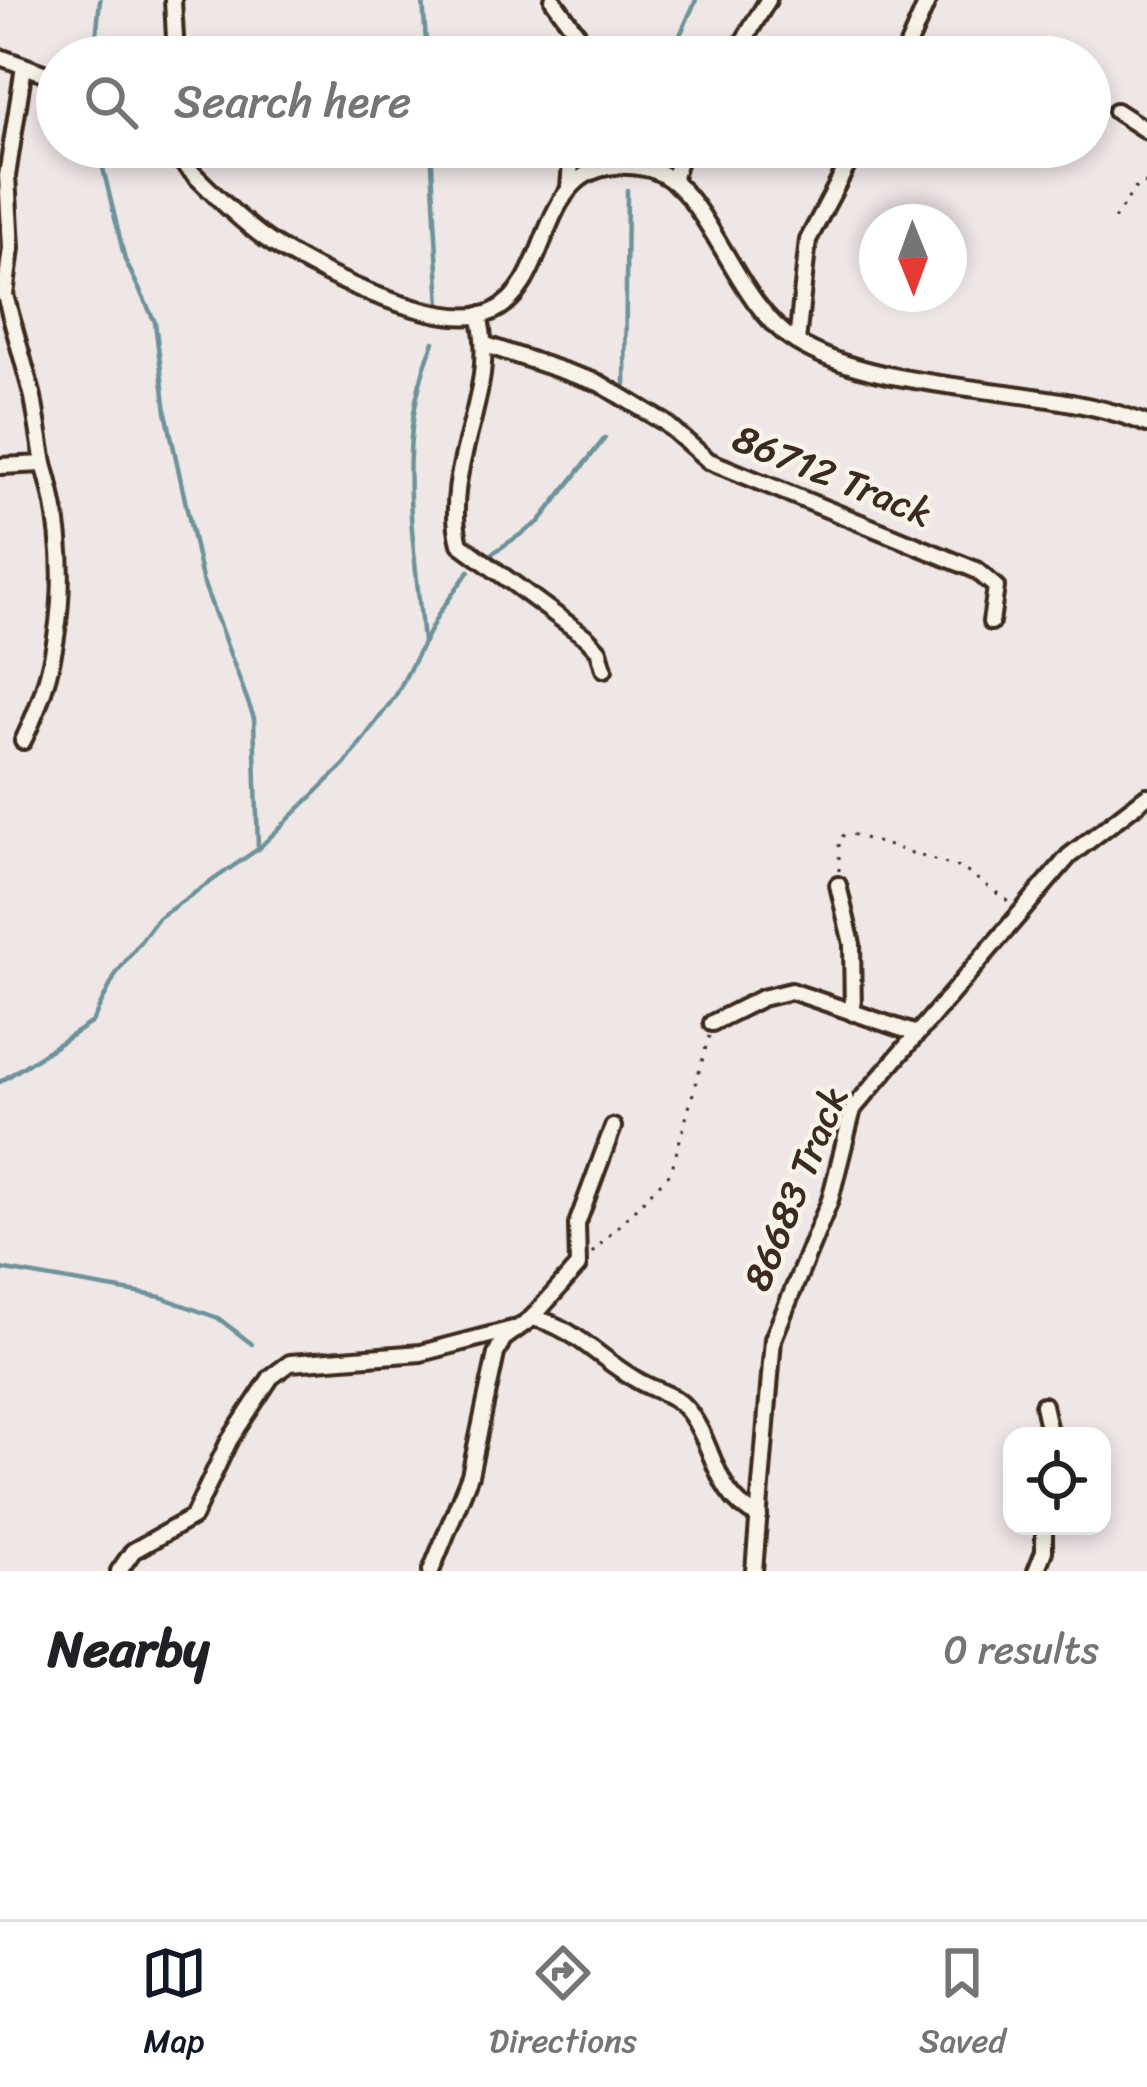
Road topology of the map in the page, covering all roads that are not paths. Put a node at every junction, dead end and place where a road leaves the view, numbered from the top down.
1 (173, 0) edge
2 (554, 0) edge
3 (768, 0) edge
4 (928, 0) edge
5 (175, 36) edge
6 (579, 36) edge
7 (747, 36) edge
8 (912, 36) edge
9 (0, 56) edge
10 (24, 66) junction
11 (36, 70) edge
12 (1116, 111) dead end
13 (1147, 130) edge
14 (189, 168) edge
15 (571, 168) edge
16 (614, 168) edge
17 (645, 168) edge
18 (676, 168) edge
19 (846, 168) edge
20 (673, 180) junction
21 (569, 189) junction
22 (479, 315) junction
23 (797, 343) junction
24 (486, 345) junction
25 (1147, 424) edge
26 (44, 464) junction
27 (0, 466) edge
28 (992, 622) dead end
29 (604, 670) dead end
30 (22, 741) dead end
31 (1147, 796) edge
32 (838, 885) road end
33 (853, 1013) junction
34 (712, 1023) road end
35 (916, 1034) junction
36 (613, 1127) dead end
37 (532, 1318) junction
38 (514, 1328) junction
39 (1042, 1405) dead end
40 (1048, 1427) edge
41 (759, 1516) junction
42 (1044, 1535) edge
43 (119, 1571) edge
44 (431, 1571) edge
45 (754, 1571) edge
46 (1036, 1571) edge

1 - 5 street
2 - 6 street
3 - 7 street
4 - 8 street
9 - 10 street
10 - 11 street
10 - 26 street
12 - 13 street
14 - 22 street
15 - 21 street
16 - 21 street
17 - 20 street
18 - 20 street
19 - 23 street
20 - 23 street
21 - 22 street
22 - 24 street
23 - 25 street
24 - 28 street, 86712 Track
24 - 29 street
26 - 27 street
26 - 30 street
31 - 35 street, 86683 Track
32 - 33 street
33 - 34 street
33 - 35 street
35 - 41 street, 86683 Track
36 - 37 street
37 - 38 street
37 - 41 street
38 - 43 street
38 - 44 street
39 - 40 street
41 - 45 street, 86683 Track
42 - 46 street

